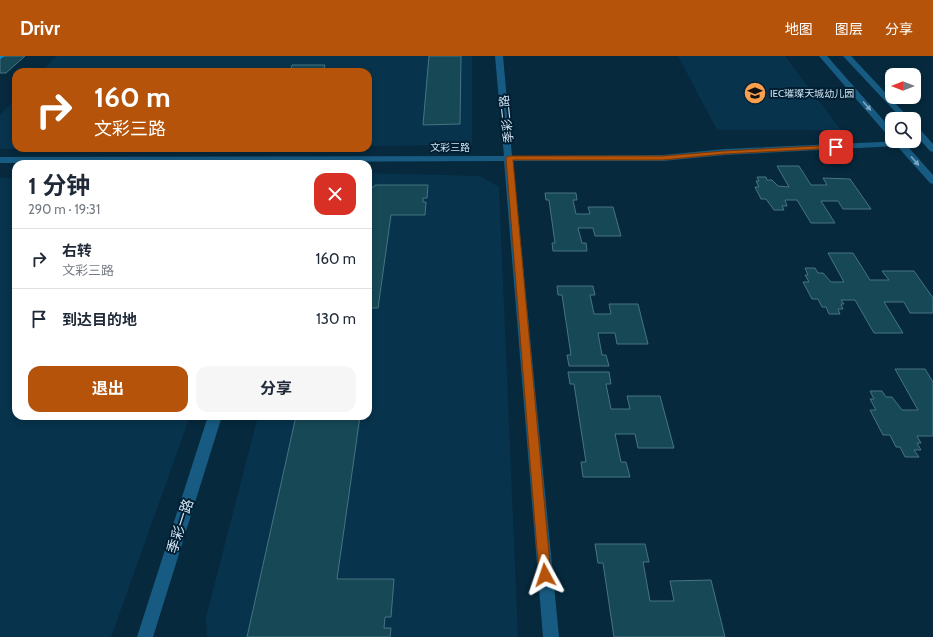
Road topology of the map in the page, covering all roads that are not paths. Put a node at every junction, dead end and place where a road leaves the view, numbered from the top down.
1 (500, 56) edge
2 (823, 56) edge
3 (847, 56) edge
4 (899, 112) edge
5 (885, 127) edge
6 (921, 136) edge
7 (885, 143) edge
8 (904, 148) edge
9 (933, 149) edge
10 (509, 158) junction
11 (0, 160) edge
12 (12, 160) edge
13 (372, 161) edge
14 (933, 181) edge
15 (214, 420) edge
16 (145, 637) edge
17 (551, 637) edge

1 - 10 street, 季彩二路
2 -> 5 street
3 - 4 street
6 - 9 street
7 - 10 street, 文彩三路
8 -> 14 street
10 - 13 street, 文彩三路
10 - 17 street, 季彩二路
11 - 12 street, 文彩三路
15 - 16 street, 季彩一路

